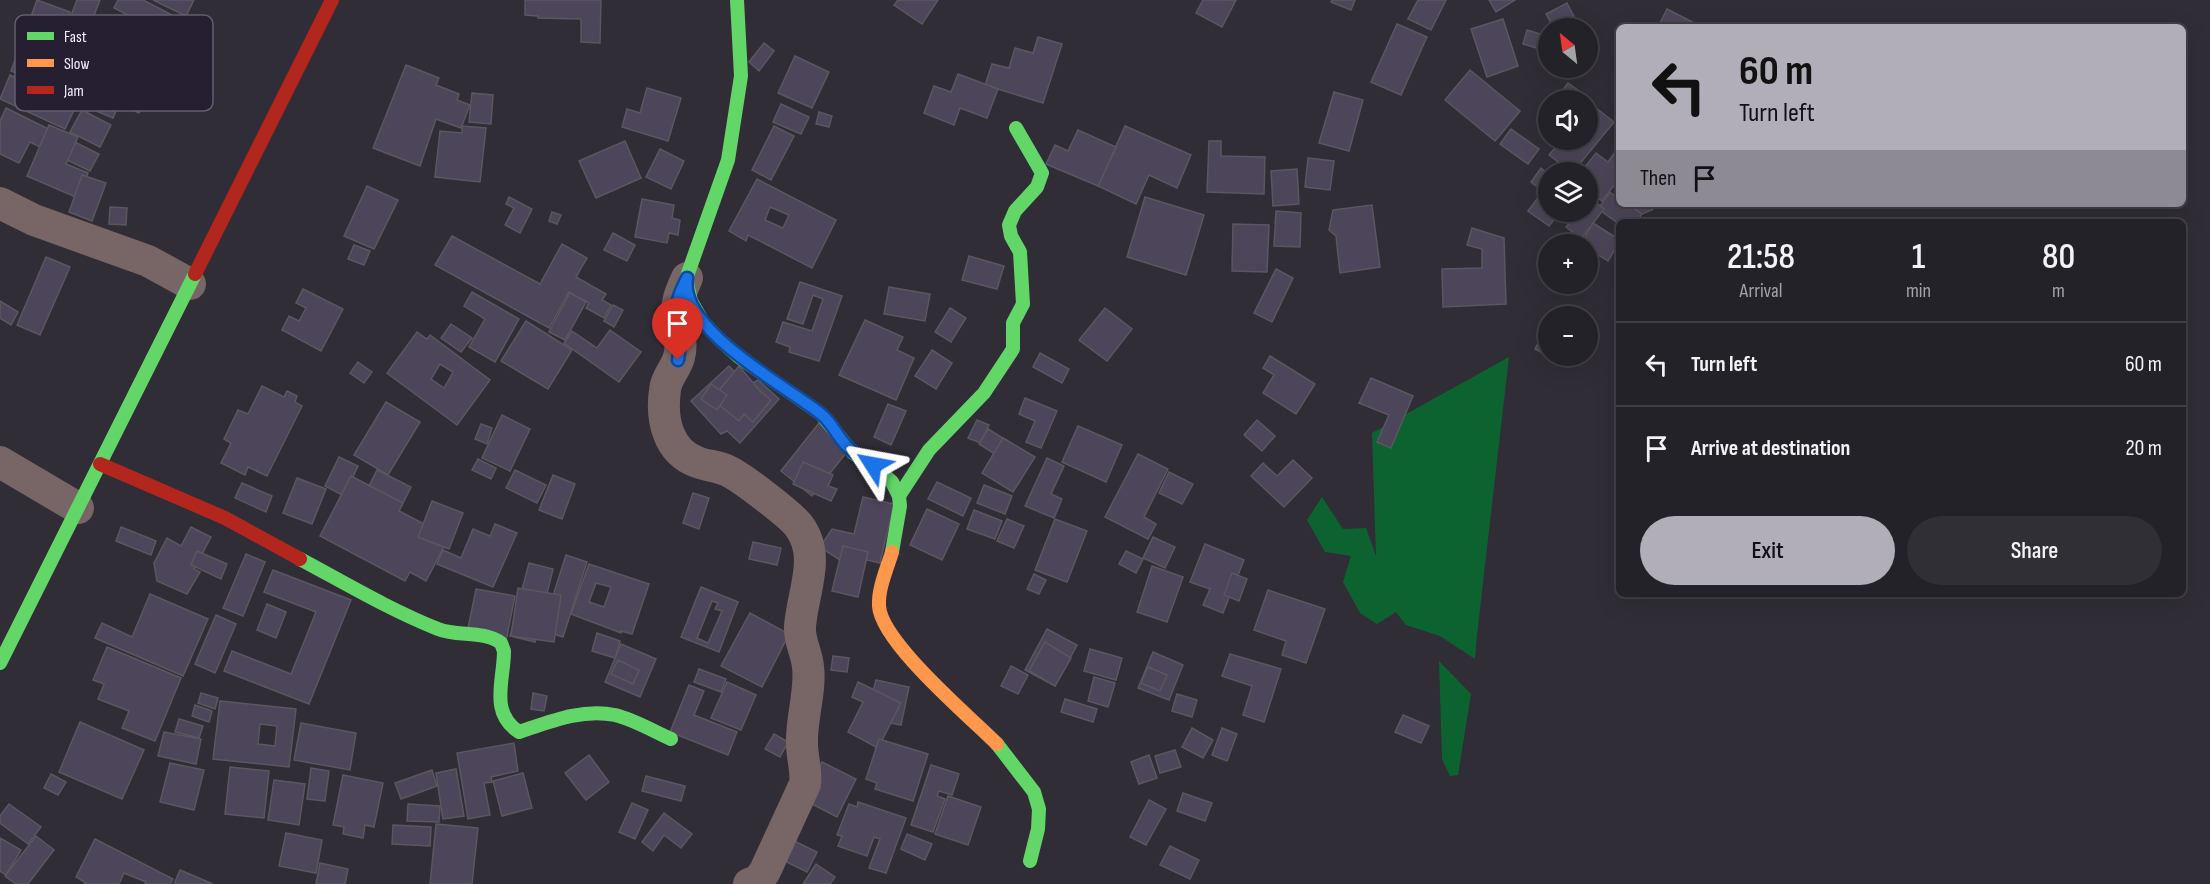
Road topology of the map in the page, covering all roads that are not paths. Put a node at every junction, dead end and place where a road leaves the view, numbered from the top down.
1 (332, 0) edge
2 (737, 0) edge
3 (1016, 128) dead end
4 (0, 203) edge
5 (687, 278) junction
6 (190, 284) junction
7 (0, 462) edge
8 (100, 464) junction
9 (899, 496) junction
10 (78, 508) junction
11 (0, 663) edge
12 (670, 739) dead end
13 (1030, 861) dead end
14 (749, 884) edge

1 - 6 street
2 - 5 street
3 - 9 street
4 - 6 street
5 - 9 street
5 - 14 street
6 - 8 street
7 - 10 street
8 - 10 street
8 - 12 street
9 - 13 street
10 - 11 street

